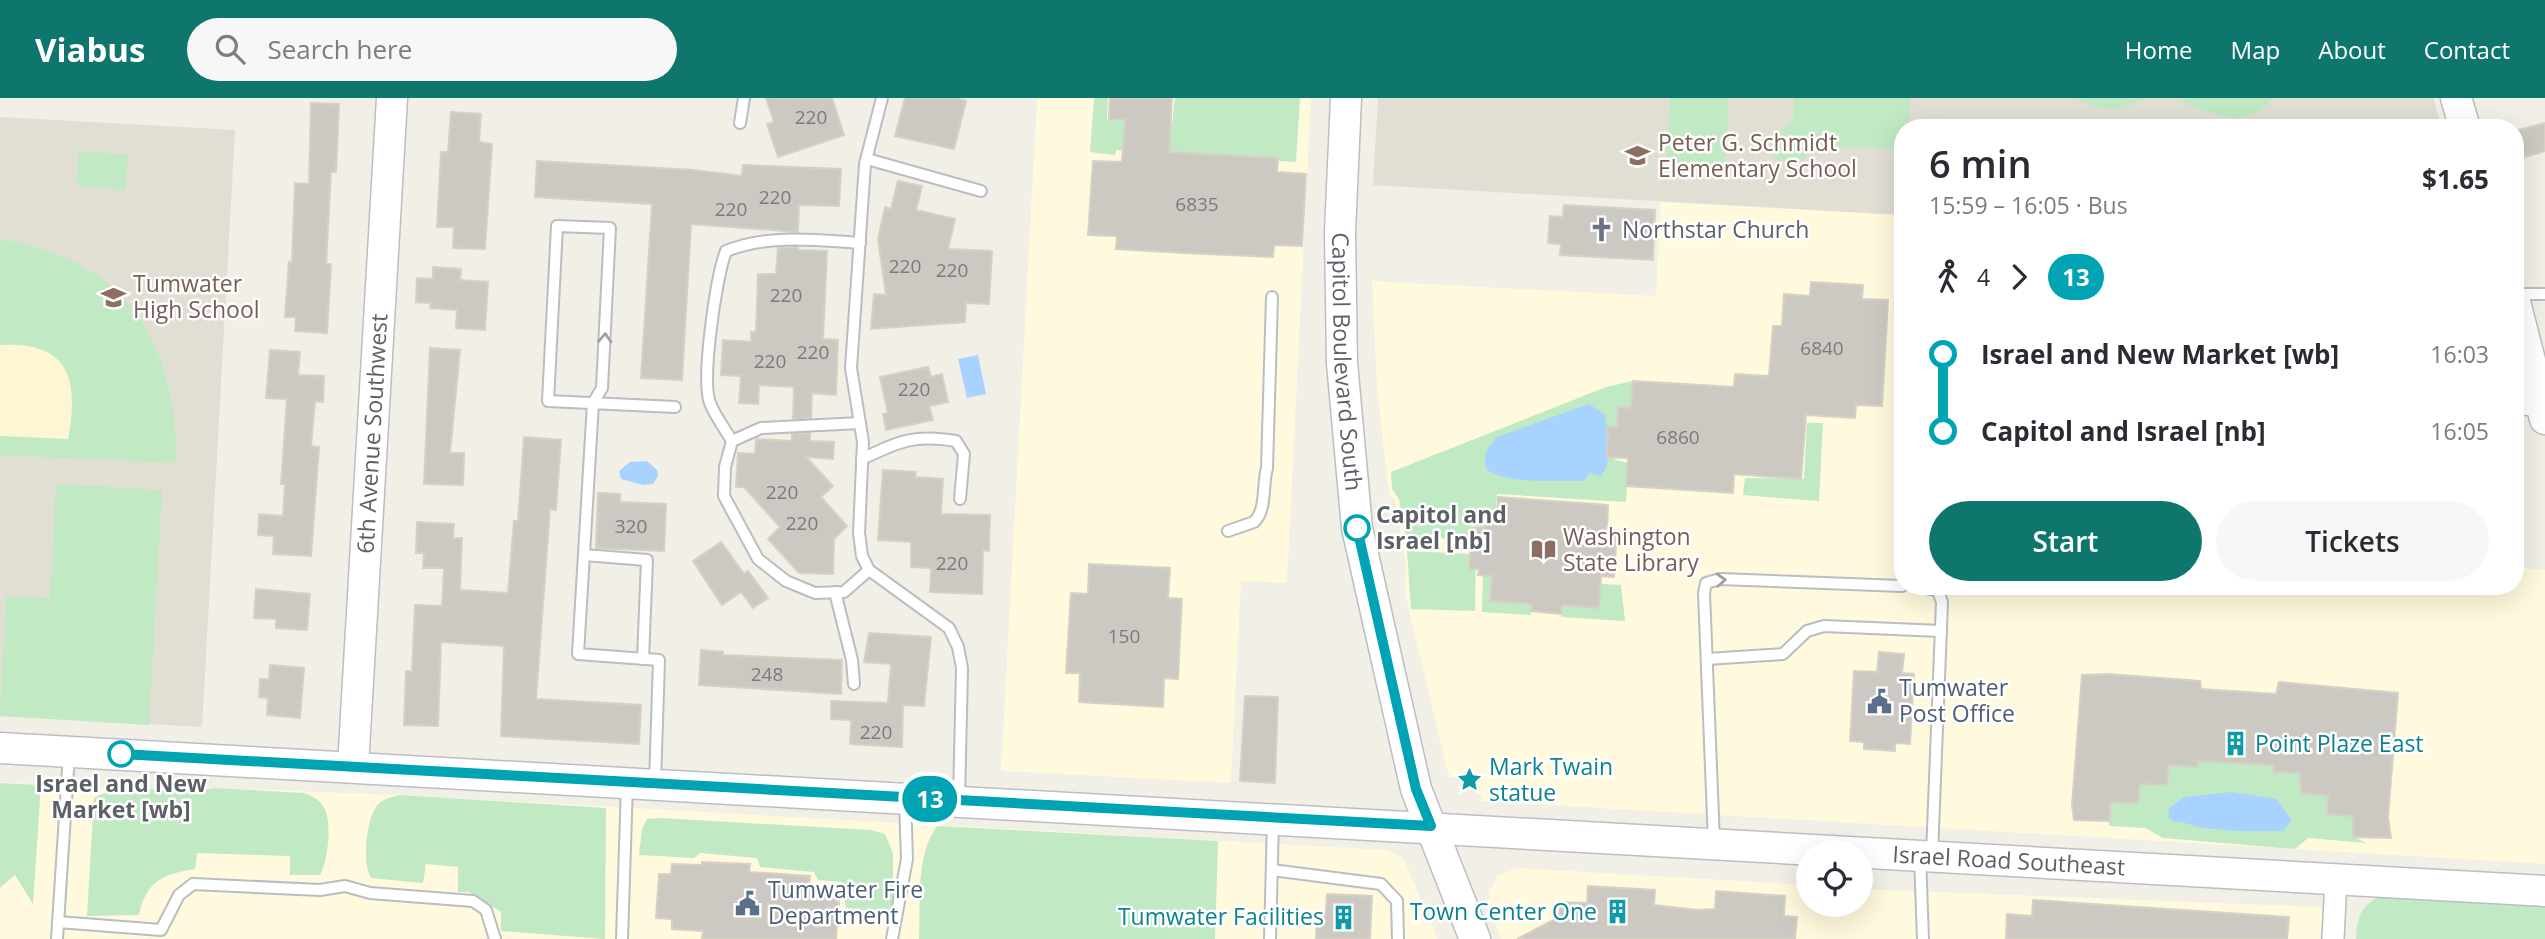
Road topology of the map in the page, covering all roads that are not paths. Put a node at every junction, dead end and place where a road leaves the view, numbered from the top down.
1 (393, 98) edge
2 (744, 98) edge
3 (882, 98) edge
4 (1346, 98) edge
5 (2456, 98) edge
6 (2462, 119) edge
7 (740, 123) dead end
8 (867, 159) junction
9 (981, 191) dead end
10 (860, 243) junction
11 (2524, 294) edge
12 (2545, 294) edge
13 (1272, 297) dead end
14 (2524, 353) edge
15 (593, 403) junction
16 (675, 407) dead end
17 (2534, 409) edge
18 (860, 424) junction
19 (732, 441) junction
20 (862, 459) junction
21 (960, 499) dead end
22 (1228, 531) dead end
23 (584, 555) junction
24 (869, 570) junction
25 (1894, 586) edge
26 (835, 592) junction
27 (1940, 595) edge
28 (1941, 631) junction
29 (643, 659) junction
30 (1707, 659) junction
31 (854, 684) dead end
32 (0, 748) edge
33 (69, 751) junction
34 (353, 767) junction
35 (641, 783) junction
36 (905, 797) junction
37 (959, 800) junction
38 (1273, 818) junction
39 (1431, 826) junction
40 (1714, 842) junction
41 (1926, 855) junction
42 (1272, 870) junction
43 (2336, 879) junction
44 (2545, 891) edge
45 (58, 922) junction
46 (159, 934) edge
47 (57, 939) edge
48 (495, 939) edge
49 (622, 939) edge
50 (892, 939) edge
51 (1270, 939) edge
52 (1398, 939) edge
53 (1475, 939) edge
54 (1923, 939) edge
55 (2333, 939) edge

1 - 34 street, 6th Avenue Southwest
2 - 7 lane
3 - 8 lane
4 - 39 street, Capitol Boulevard South
5 - 6 street
8 - 9 lane
8 - 10 lane
10 - 18 lane
10 - 19 lane
11 - 12 lane
13 - 22 lane
14 - 17 street
15 -> 15 lane
15 - 16 lane
15 - 23 lane
18 - 19 lane
18 - 20 lane
19 - 26 lane
20 - 21 lane
20 - 24 lane
23 - 29 lane
23 - 29 lane
24 - 26 lane
24 - 37 lane
30 -> 25 lane
26 - 31 lane
27 - 28 lane
28 - 30 lane
28 - 41 lane
29 - 35 lane
30 - 40 lane
32 - 33 street, Israel Road Southeast
33 - 34 street, Israel Road Southeast
33 - 45 lane
34 - 35 street, Israel Road Southeast
35 - 36 street, Israel Road Southeast
35 - 49 lane
36 - 37 street, Israel Road Southeast
36 - 50 lane
37 - 38 street, Israel Road Southeast
38 - 39 street, Israel Road Southeast
38 - 42 lane
39 - 40 street, Israel Road Southeast
39 - 53 street, Capitol Boulevard South
40 - 41 street, Israel Road Southeast
41 - 43 street, Israel Road Southeast
41 - 54 lane
42 - 51 lane
42 - 52 lane
43 - 44 street, Israel Road Southeast
43 - 55 street
45 - 46 lane
45 - 47 lane
46 - 48 lane

